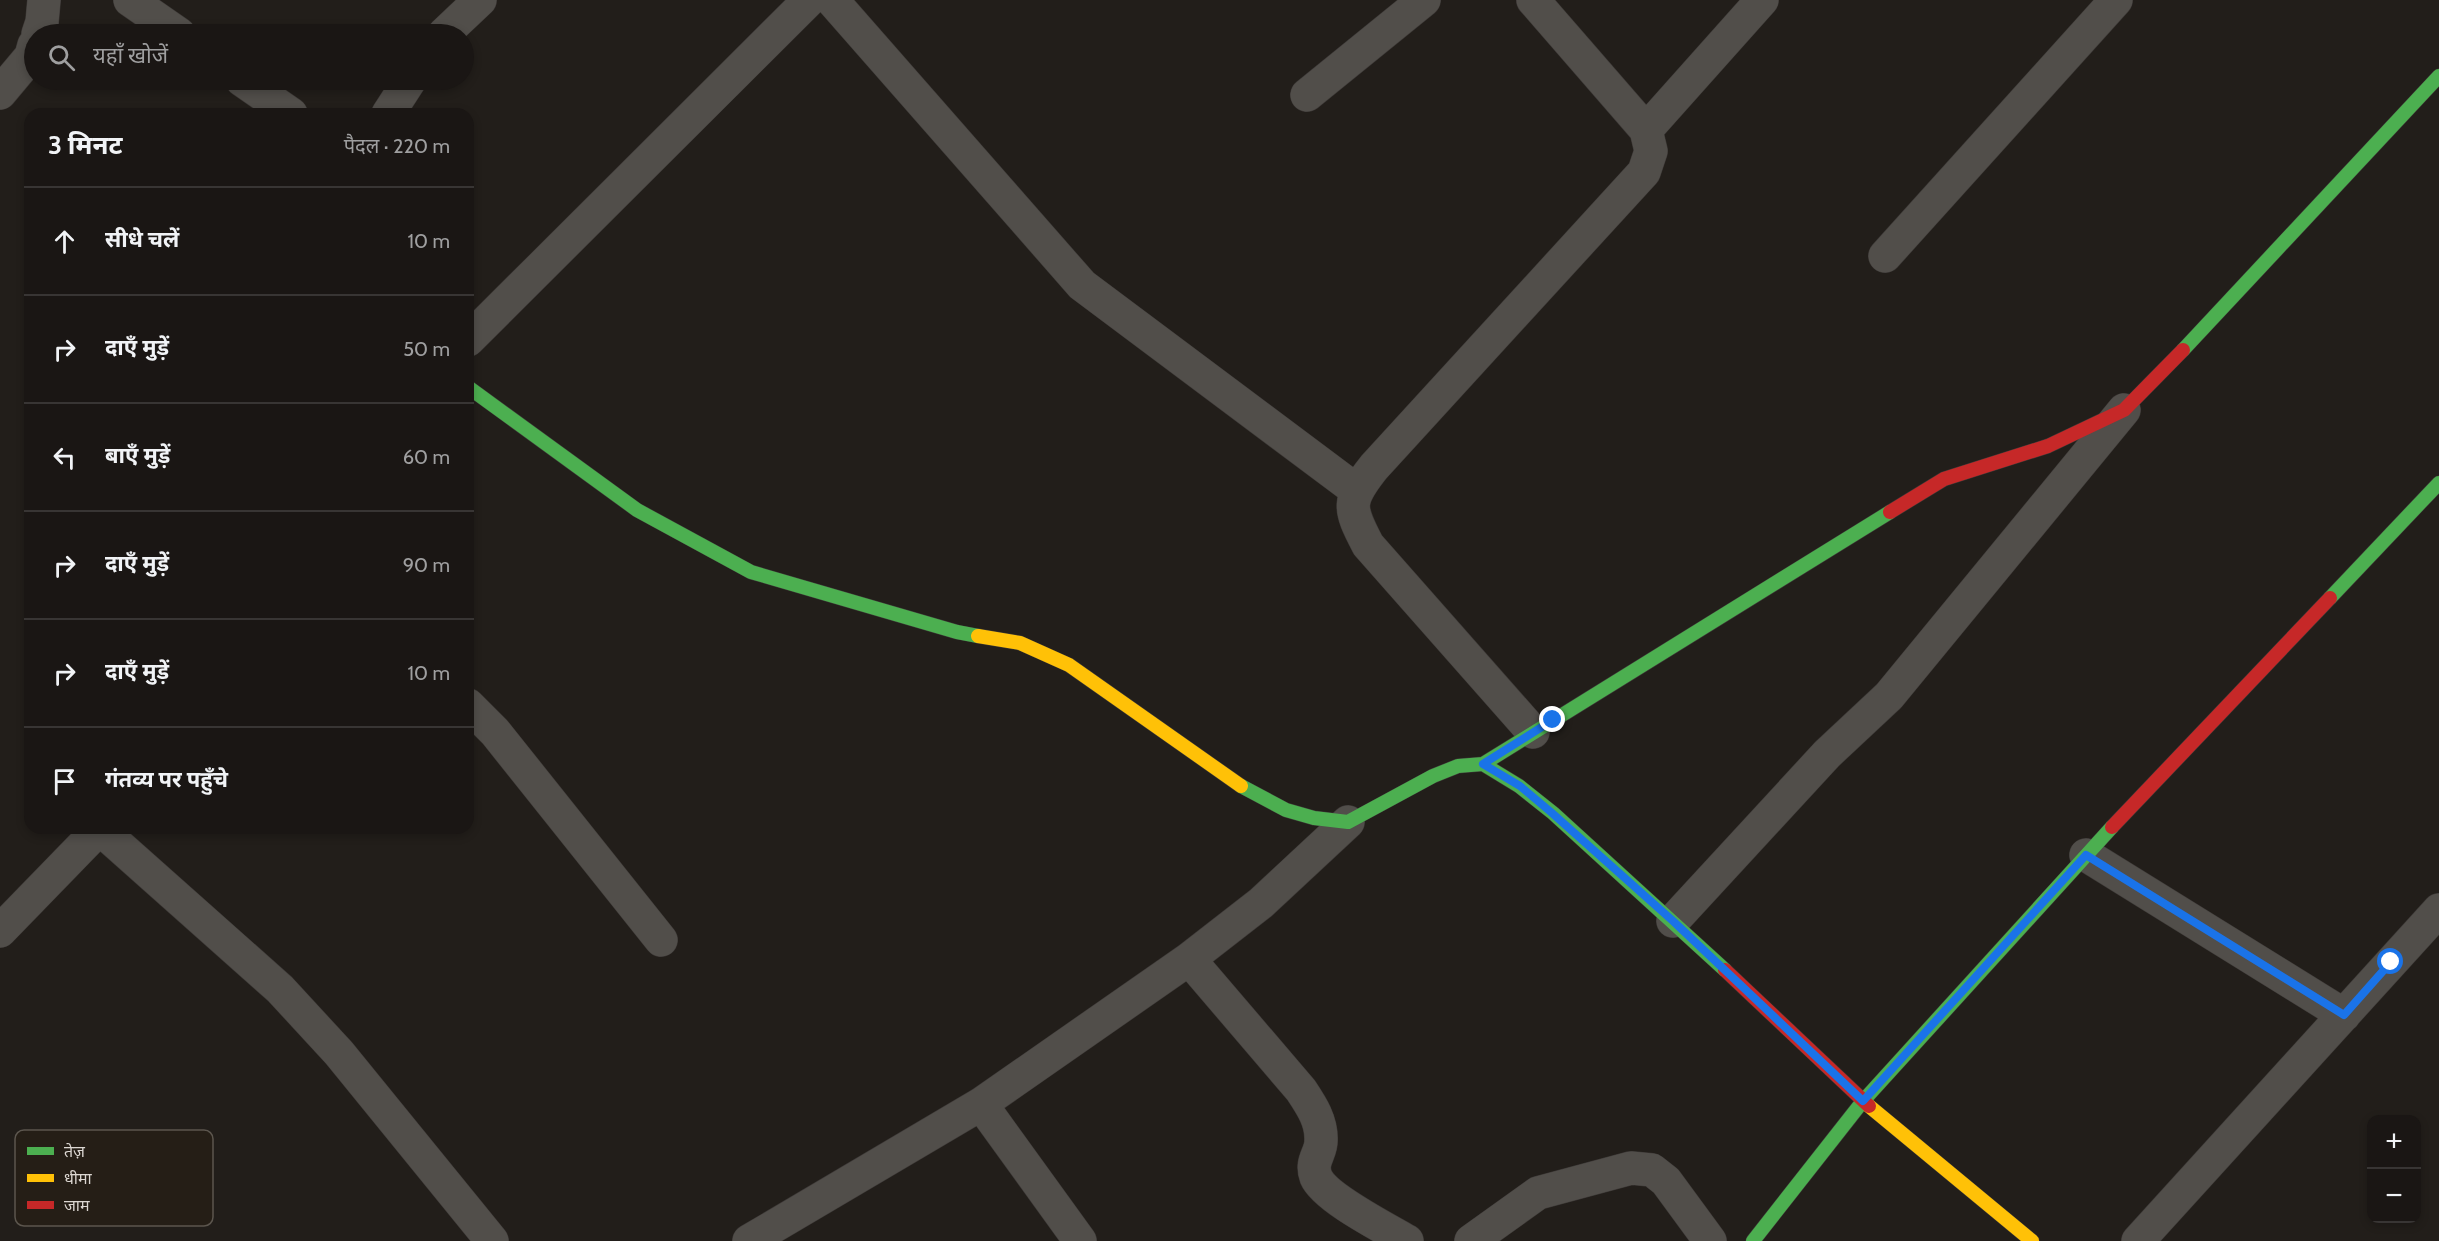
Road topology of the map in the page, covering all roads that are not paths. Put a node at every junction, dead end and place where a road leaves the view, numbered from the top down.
1 (44, 0) edge
2 (130, 0) edge
3 (480, 0) edge
4 (809, 0) edge
5 (831, 0) edge
6 (1424, 0) edge
7 (1533, 0) edge
8 (1762, 0) edge
9 (2116, 0) edge
10 (41, 24) edge
11 (164, 24) edge
12 (455, 24) edge
13 (24, 64) edge
14 (2439, 76) edge
15 (256, 90) edge
16 (404, 90) edge
17 (0, 93) edge
18 (1307, 95) dead end
19 (282, 108) edge
20 (392, 108) edge
21 (1646, 130) junction
22 (1885, 256) dead end
23 (474, 334) edge
24 (474, 391) edge
25 (2124, 410) junction
26 (2439, 483) edge
27 (1356, 490) junction
28 (474, 711) edge
29 (1533, 732) junction
30 (1483, 764) junction
31 (1347, 822) junction
32 (93, 834) edge
33 (106, 834) edge
34 (2086, 855) junction
35 (2439, 910) edge
36 (1673, 921) junction
37 (0, 931) edge
38 (661, 940) dead end
39 (1189, 959) junction
40 (2344, 1015) junction
41 (1863, 1101) junction
42 (981, 1104) junction
43 (492, 1241) edge
44 (749, 1241) edge
45 (1080, 1241) edge
46 (1407, 1241) edge
47 (1471, 1241) edge
48 (1710, 1241) edge
49 (1753, 1241) edge
50 (2032, 1241) edge
51 (2139, 1241) edge

1 - 10 street
2 - 11 street
3 - 12 street
4 - 23 street
5 - 27 street
6 - 18 street
7 - 21 street
8 - 21 street
9 - 22 street
13 - 17 street
14 - 25 street
15 - 19 street
16 - 20 street
21 - 27 street
24 - 31 street
25 - 29 street
25 - 36 street
26 - 34 street
27 - 29 street
28 - 38 street
29 - 30 street
30 - 31 street
30 - 36 street
31 - 39 street
32 - 37 street
33 - 43 street
34 - 40 street
34 - 41 street
35 - 40 street
36 - 41 street
39 - 42 street
39 - 46 street
40 - 51 street
41 - 49 street
41 - 50 street
42 - 44 street
42 - 45 street
47 - 48 street

